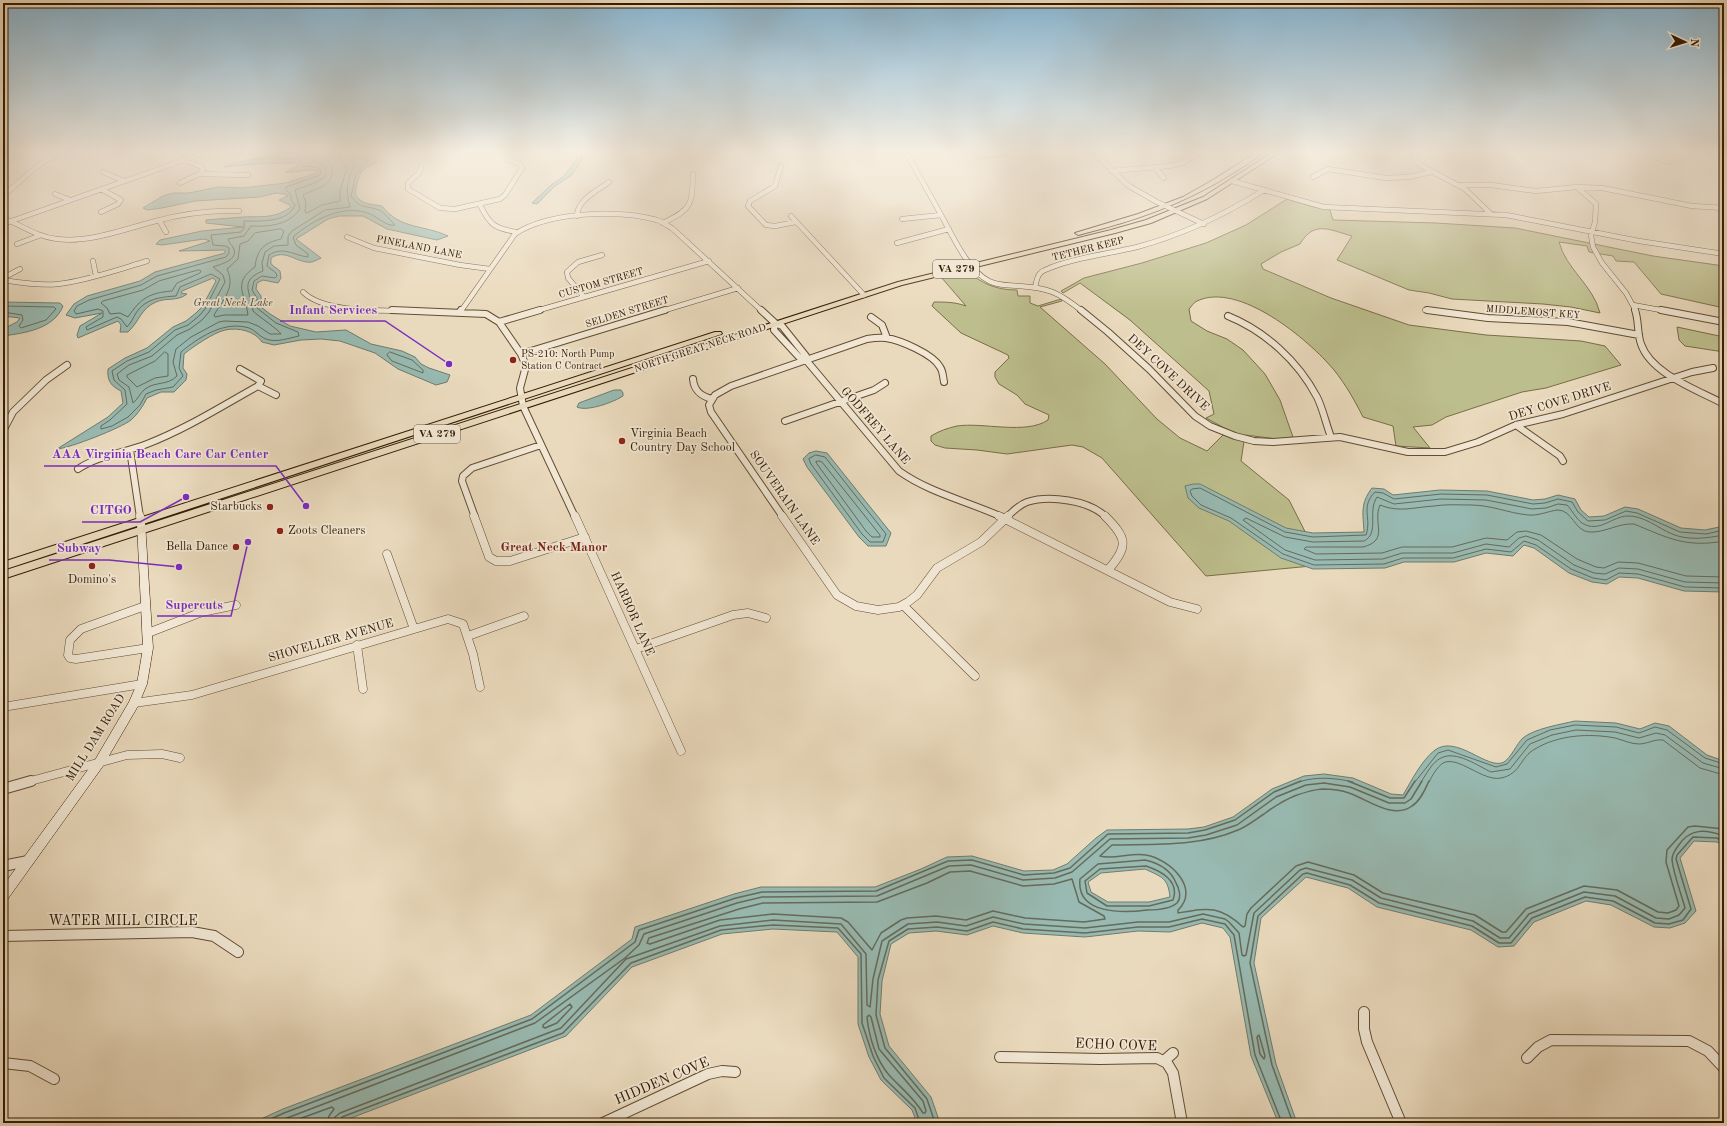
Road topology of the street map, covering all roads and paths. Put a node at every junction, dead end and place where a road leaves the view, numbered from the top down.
1 (57, 205) edge
2 (117, 205) edge
3 (436, 205) edge
4 (480, 205) joint
5 (580, 205) edge
6 (690, 205) edge
7 (749, 205) edge
8 (935, 205) edge
9 (1164, 205) edge
10 (1170, 205) edge
11 (1189, 205) edge
12 (1241, 205) edge
13 (1319, 205) edge
14 (1482, 205) edge
15 (1596, 205) edge
16 (1685, 205) edge
17 (1167, 206) junction
18 (1724, 208) edge
19 (239, 211) dead end
20 (1176, 211) junction
21 (101, 212) dead end
22 (1491, 214) junction
23 (941, 215) junction
24 (577, 216) junction
25 (791, 216) dead end
26 (3, 218) edge
27 (902, 219) dead end
28 (159, 220) junction
29 (11, 221) junction
30 (796, 222) junction
31 (663, 223) junction
32 (3, 224) edge
33 (1204, 224) junction
34 (949, 229) junction
35 (166, 232) dead end
36 (516, 232) junction
37 (1592, 232) junction
38 (41, 235) junction
39 (347, 237) dead end
40 (897, 243) dead end
41 (17, 244) dead end
42 (1724, 254) edge
43 (602, 255) dead end
44 (93, 261) dead end
45 (147, 261) dead end
46 (709, 261) junction
47 (969, 263) junction
48 (20, 269) dead end
49 (490, 269) junction
50 (96, 276) junction
51 (3, 279) edge
52 (1035, 287) junction
53 (738, 288) junction
54 (303, 292) dead end
55 (861, 292) junction
56 (584, 297) junction
57 (1633, 305) junction
58 (1425, 310) dead end
59 (460, 312) junction
60 (1228, 316) dead end
61 (871, 317) dead end
62 (773, 320) junction
63 (499, 322) junction
64 (1724, 322) edge
65 (1639, 335) junction
66 (887, 338) junction
67 (521, 354) junction
68 (806, 360) junction
69 (67, 365) dead end
70 (1713, 368) dead end
71 (240, 369) dead end
72 (1674, 377) junction
73 (693, 379) dead end
74 (885, 382) dead end
75 (944, 382) dead end
76 (258, 386) junction
77 (276, 395) dead end
78 (712, 399) junction
79 (522, 402) junction
80 (840, 402) junction
81 (1724, 404) edge
82 (3, 412) edge
83 (13, 412) junction
84 (785, 421) dead end
85 (1516, 425) junction
86 (3, 431) edge
87 (1331, 437) junction
88 (541, 444) junction
89 (130, 450) junction
90 (1563, 461) dead end
91 (78, 469) dead end
92 (1006, 518) junction
93 (140, 527) junction
94 (585, 537) junction
95 (387, 554) dead end
96 (3, 566) edge
97 (1108, 570) junction
98 (3, 575) edge
99 (236, 605) dead end
100 (903, 605) junction
101 (145, 606) junction
102 (1197, 609) dead end
103 (524, 616) dead end
104 (766, 618) dead end
105 (414, 629) junction
106 (148, 633) junction
107 (468, 636) junction
108 (357, 645) junction
109 (148, 648) junction
110 (636, 649) junction
111 (975, 676) dead end
112 (142, 684) junction
113 (480, 687) dead end
114 (363, 689) dead end
115 (134, 703) junction
116 (3, 707) edge
117 (681, 751) dead end
118 (180, 758) dead end
119 (98, 763) junction
120 (3, 789) edge
121 (28, 861) junction
122 (3, 866) edge
123 (3, 896) edge
124 (3, 936) edge
125 (238, 952) dead end
126 (1364, 1012) dead end
127 (1173, 1054) dead end
128 (1000, 1057) dead end
129 (1527, 1058) dead end
130 (1164, 1061) junction
131 (3, 1063) edge
132 (1724, 1068) edge
133 (734, 1072) dead end
134 (54, 1079) dead end
135 (603, 1123) edge
136 (1182, 1123) edge
137 (1401, 1123) edge

1 - 29 street
2 - 21 street
3 - 4 street
4 - 36 street
5 - 24 street
6 - 31 street
7 - 30 street
8 - 23 street, DEY COVE DRIVE
9 - 17 street
10 - 17 main road, NORTH GREAT NECK ROAD / VA 279
11 - 20 main road, NORTH GREAT NECK ROAD / VA 279
12 - 33 street, TETHER KEEP
13 - 22 street
14 - 22 street
15 - 37 street
16 - 18 street
17 - 20 street
17 - 47 main road, NORTH GREAT NECK ROAD / VA 279
19 - 28 street
20 - 33 street
20 - 47 main road, NORTH GREAT NECK ROAD / VA 279
22 - 37 street
23 - 27 street
23 - 34 street, DEY COVE DRIVE
24 - 31 street
24 - 36 street
25 - 30 street
26 - 29 street
28 - 35 street
28 - 38 street
29 - 32 street
29 - 38 street
30 - 55 street
31 - 46 street
33 - 52 street, TETHER KEEP
34 - 40 street
34 - 47 street, DEY COVE DRIVE
36 - 49 street
37 - 42 street
37 - 57 street
38 - 41 street
39 - 49 street, PINELAND LANE
43 - 56 street
44 - 50 street
45 - 50 street
46 - 53 street
46 - 56 street, CUSTOM STREET
47 - 52 street, DEY COVE DRIVE
47 - 55 main road, NORTH GREAT NECK ROAD / VA 279
48 - 51 street
49 - 59 street
50 - 51 street
52 - 87 street, DEY COVE DRIVE
53 - 62 street
53 - 67 street, SELDEN STREET
54 - 59 street
55 - 62 main road, NORTH GREAT NECK ROAD / VA 279
56 - 63 street, CUSTOM STREET
57 - 64 street
57 - 65 street
58 - 65 street, MIDDLEMOST KEY
59 - 63 street
60 - 87 street
61 - 66 street
62 - 68 street, GODFREY LANE
62 - 68 street, GODFREY LANE
62 - 79 main road, NORTH GREAT NECK ROAD / VA 279
63 - 67 street
65 - 72 street
66 - 68 street
66 - 75 street
67 - 79 street
68 - 78 street
68 - 80 street, GODFREY LANE
69 - 83 street
70 - 72 street, DEY COVE DRIVE
71 - 76 street
72 - 81 street
72 - 85 street, DEY COVE DRIVE
73 - 78 street
74 - 80 street
76 - 77 street
76 - 89 street
78 - 100 street, SOUVERAIN LANE
79 - 88 street, HARBOR LANE
79 - 93 main road, NORTH GREAT NECK ROAD / VA 279
80 - 84 street
80 - 92 street, GODFREY LANE
82 - 83 street
83 - 86 street
85 - 87 street, DEY COVE DRIVE
85 - 90 street
88 - 94 street, HARBOR LANE
88 - 94 street
89 - 91 street
89 - 93 street
92 - 97 street, GODFREY LANE
92 - 97 street
92 - 100 street
93 - 96 main road, NORTH GREAT NECK ROAD / VA 279
93 - 98 main road, NORTH GREAT NECK ROAD / VA 279
93 - 101 street, MILL DAM ROAD
94 - 110 street, HARBOR LANE
95 - 105 street
97 - 102 street, GODFREY LANE
99 - 106 street
100 - 111 street
101 - 106 street, MILL DAM ROAD
101 - 109 street
103 - 107 street
104 - 110 street
105 - 107 street, SHOVELLER AVENUE
105 - 108 street, SHOVELLER AVENUE
106 - 109 street, MILL DAM ROAD
107 - 113 street
108 - 114 street
108 - 115 street, SHOVELLER AVENUE
109 - 112 street, MILL DAM ROAD
110 - 117 street, HARBOR LANE
112 - 115 street, MILL DAM ROAD
112 - 116 street
115 - 119 street, MILL DAM ROAD
118 - 119 street
119 - 120 street
119 - 121 street, MILL DAM ROAD
121 - 122 street
121 - 123 street, MILL DAM ROAD
124 - 125 street, WATER MILL CIRCLE
126 - 137 street
127 - 130 street
128 - 130 street, ECHO COVE
129 - 132 street
130 - 136 street, ECHO COVE
131 - 134 street
133 - 135 street, HIDDEN COVE

